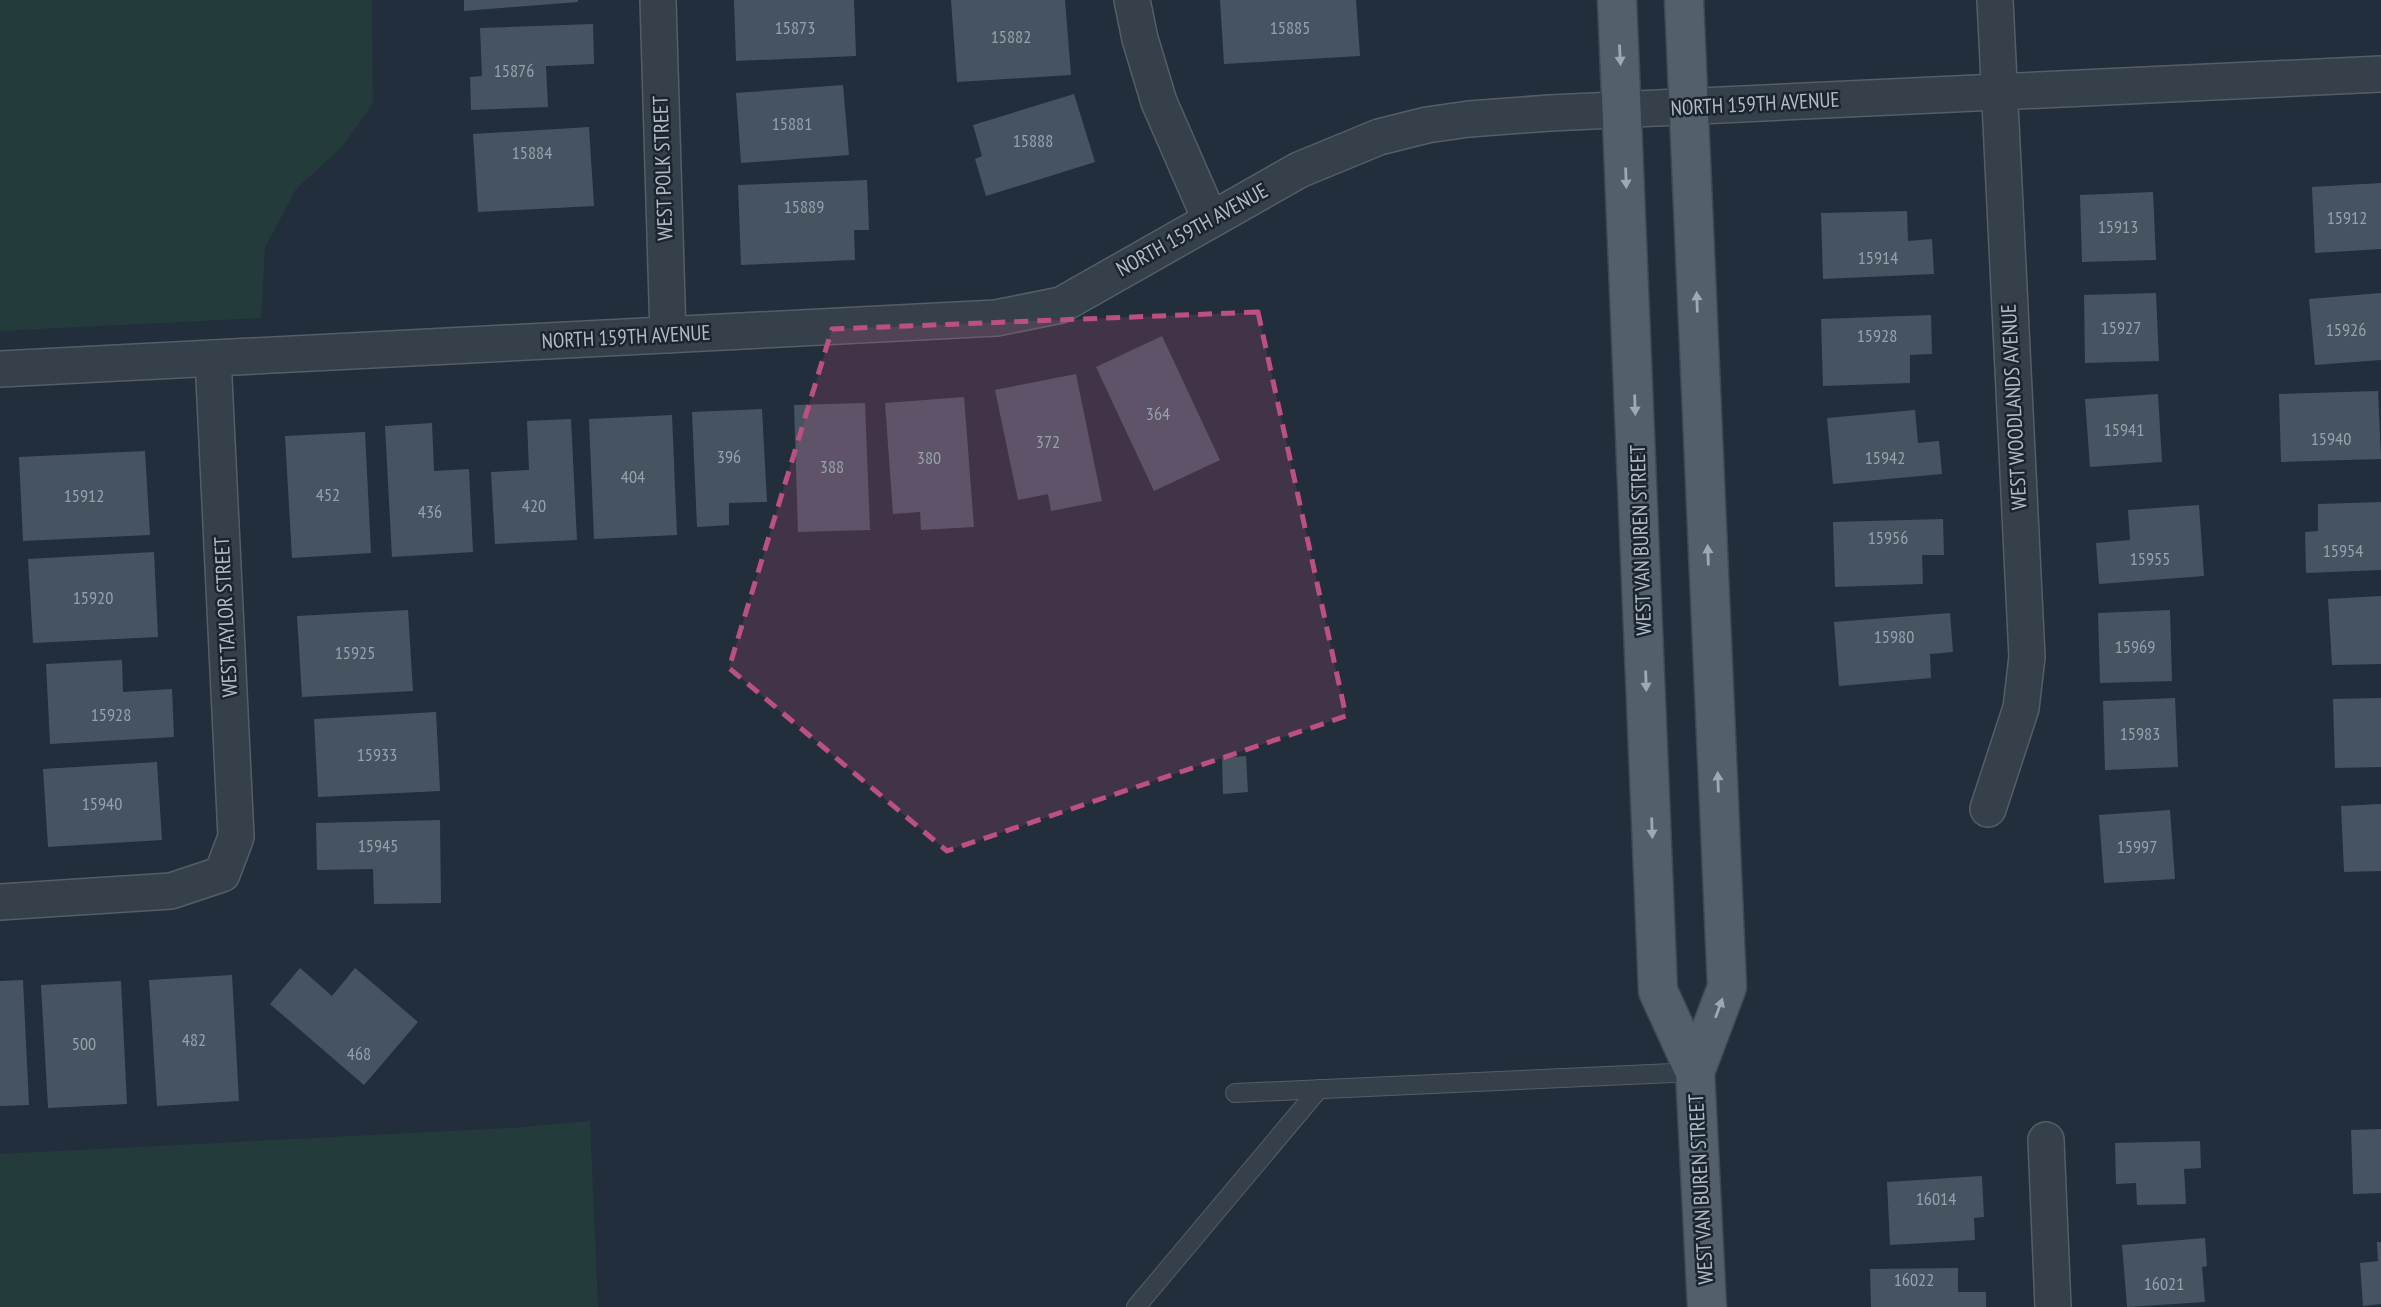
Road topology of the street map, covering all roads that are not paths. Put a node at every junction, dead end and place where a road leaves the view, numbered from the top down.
1 (658, 0) edge
2 (1132, 0) edge
3 (1617, 0) edge
4 (1684, 0) edge
5 (1995, 0) edge
6 (2381, 74) edge
7 (2000, 92) junction
8 (1689, 107) junction
9 (1623, 110) junction
10 (1210, 219) junction
11 (668, 335) junction
12 (213, 358) junction
13 (0, 369) edge
14 (1988, 809) dead end
15 (0, 902) edge
16 (1695, 1072) junction
17 (1320, 1089) junction
18 (1235, 1093) dead end
19 (2046, 1140) dead end
20 (1136, 1307) edge
21 (1707, 1307) edge
22 (2053, 1307) edge

1 - 11 street, WEST POLK STREET
2 - 10 street
3 -> 9 main road, WEST VAN BUREN STREET
4 - 8 main road, WEST VAN BUREN STREET
5 - 7 street, WEST WOODLANDS AVENUE
6 - 7 street, NORTH 159TH AVENUE
7 - 8 street, NORTH 159TH AVENUE
7 - 14 street, WEST WOODLANDS AVENUE
8 - 9 street, NORTH 159TH AVENUE
16 -> 8 main road, WEST VAN BUREN STREET
9 - 10 street, NORTH 159TH AVENUE
9 -> 16 main road, WEST VAN BUREN STREET
10 - 11 street, NORTH 159TH AVENUE
11 - 12 street, NORTH 159TH AVENUE
12 - 13 street, NORTH 159TH AVENUE
12 - 15 street, WEST TAYLOR STREET
16 - 17 lane
16 - 21 main road, WEST VAN BUREN STREET
17 - 18 lane
17 - 20 lane
19 - 22 street

